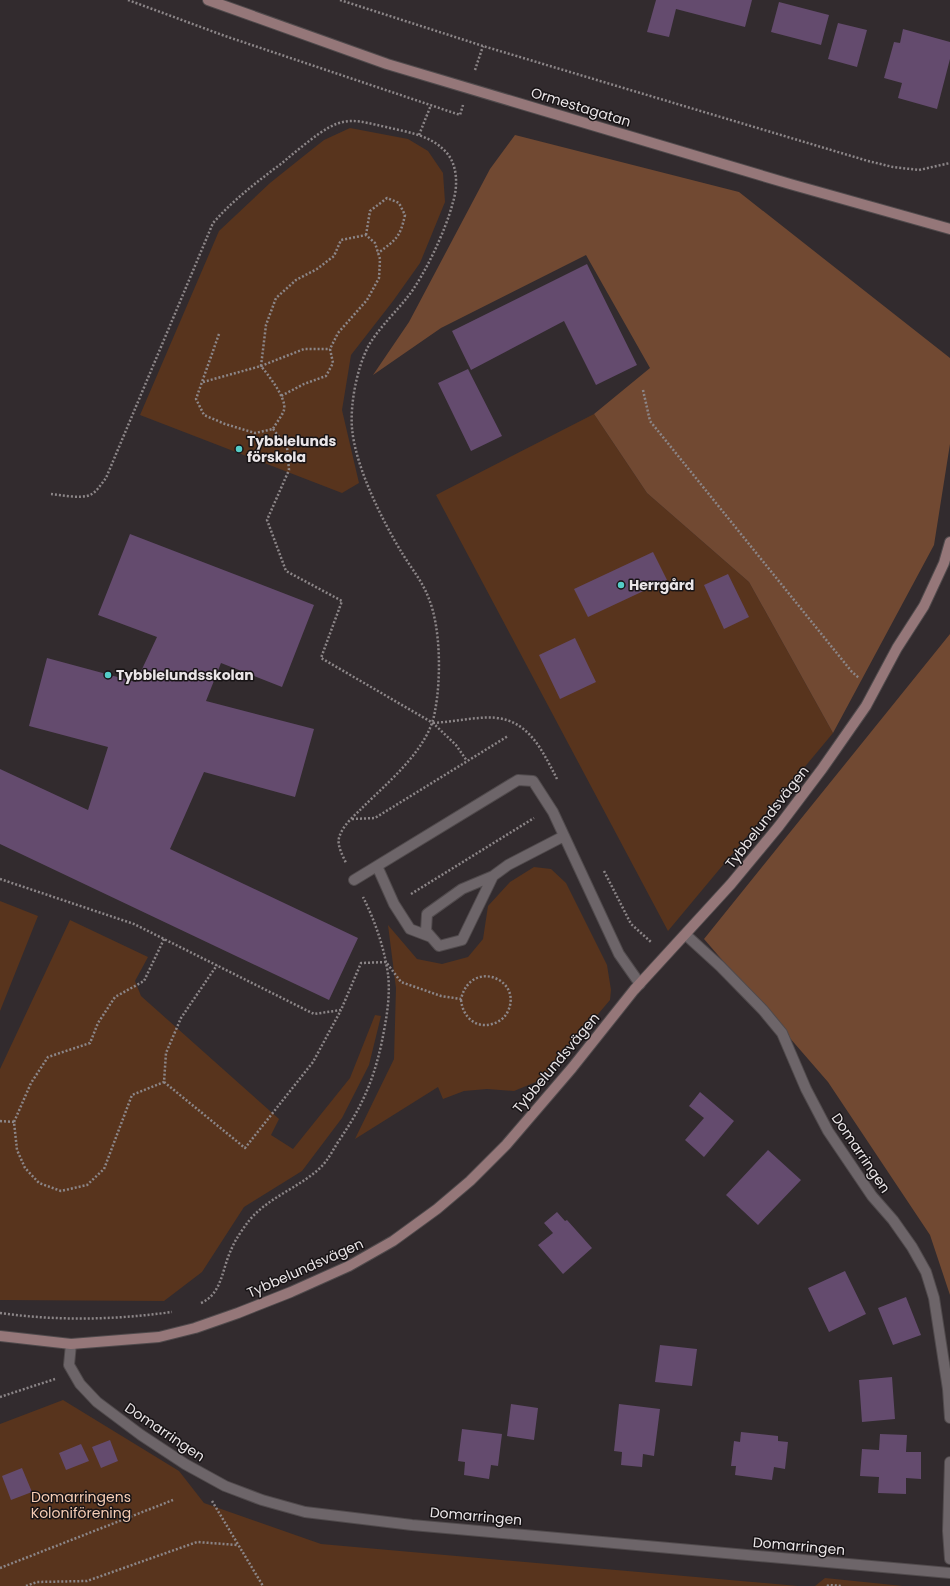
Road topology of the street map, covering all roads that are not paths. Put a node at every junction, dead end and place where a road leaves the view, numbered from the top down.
1 (208, 0) edge
2 (950, 229) edge
3 (950, 542) edge
4 (564, 836) junction
5 (377, 866) junction
6 (493, 876) junction
7 (354, 880) road end
8 (686, 935) junction
9 (431, 937) junction
10 (640, 984) junction
11 (0, 1336) edge
12 (71, 1344) junction
13 (950, 1418) edge
14 (950, 1462) edge
15 (950, 1559) edge
16 (950, 1573) edge

1 - 2 street, Ormestagatan
3 - 8 street, Tybbelundsvägen
4 - 5 street
4 - 6 street
4 - 10 street
5 - 7 street
5 - 9 street
6 - 9 street
6 - 9 street
8 - 10 street, Tybbelundsvägen
8 - 13 street, Domarringen
10 - 12 street, Tybbelundsvägen
11 - 12 street, Tybbelundsvägen
12 - 16 street, Domarringen
14 - 15 street

